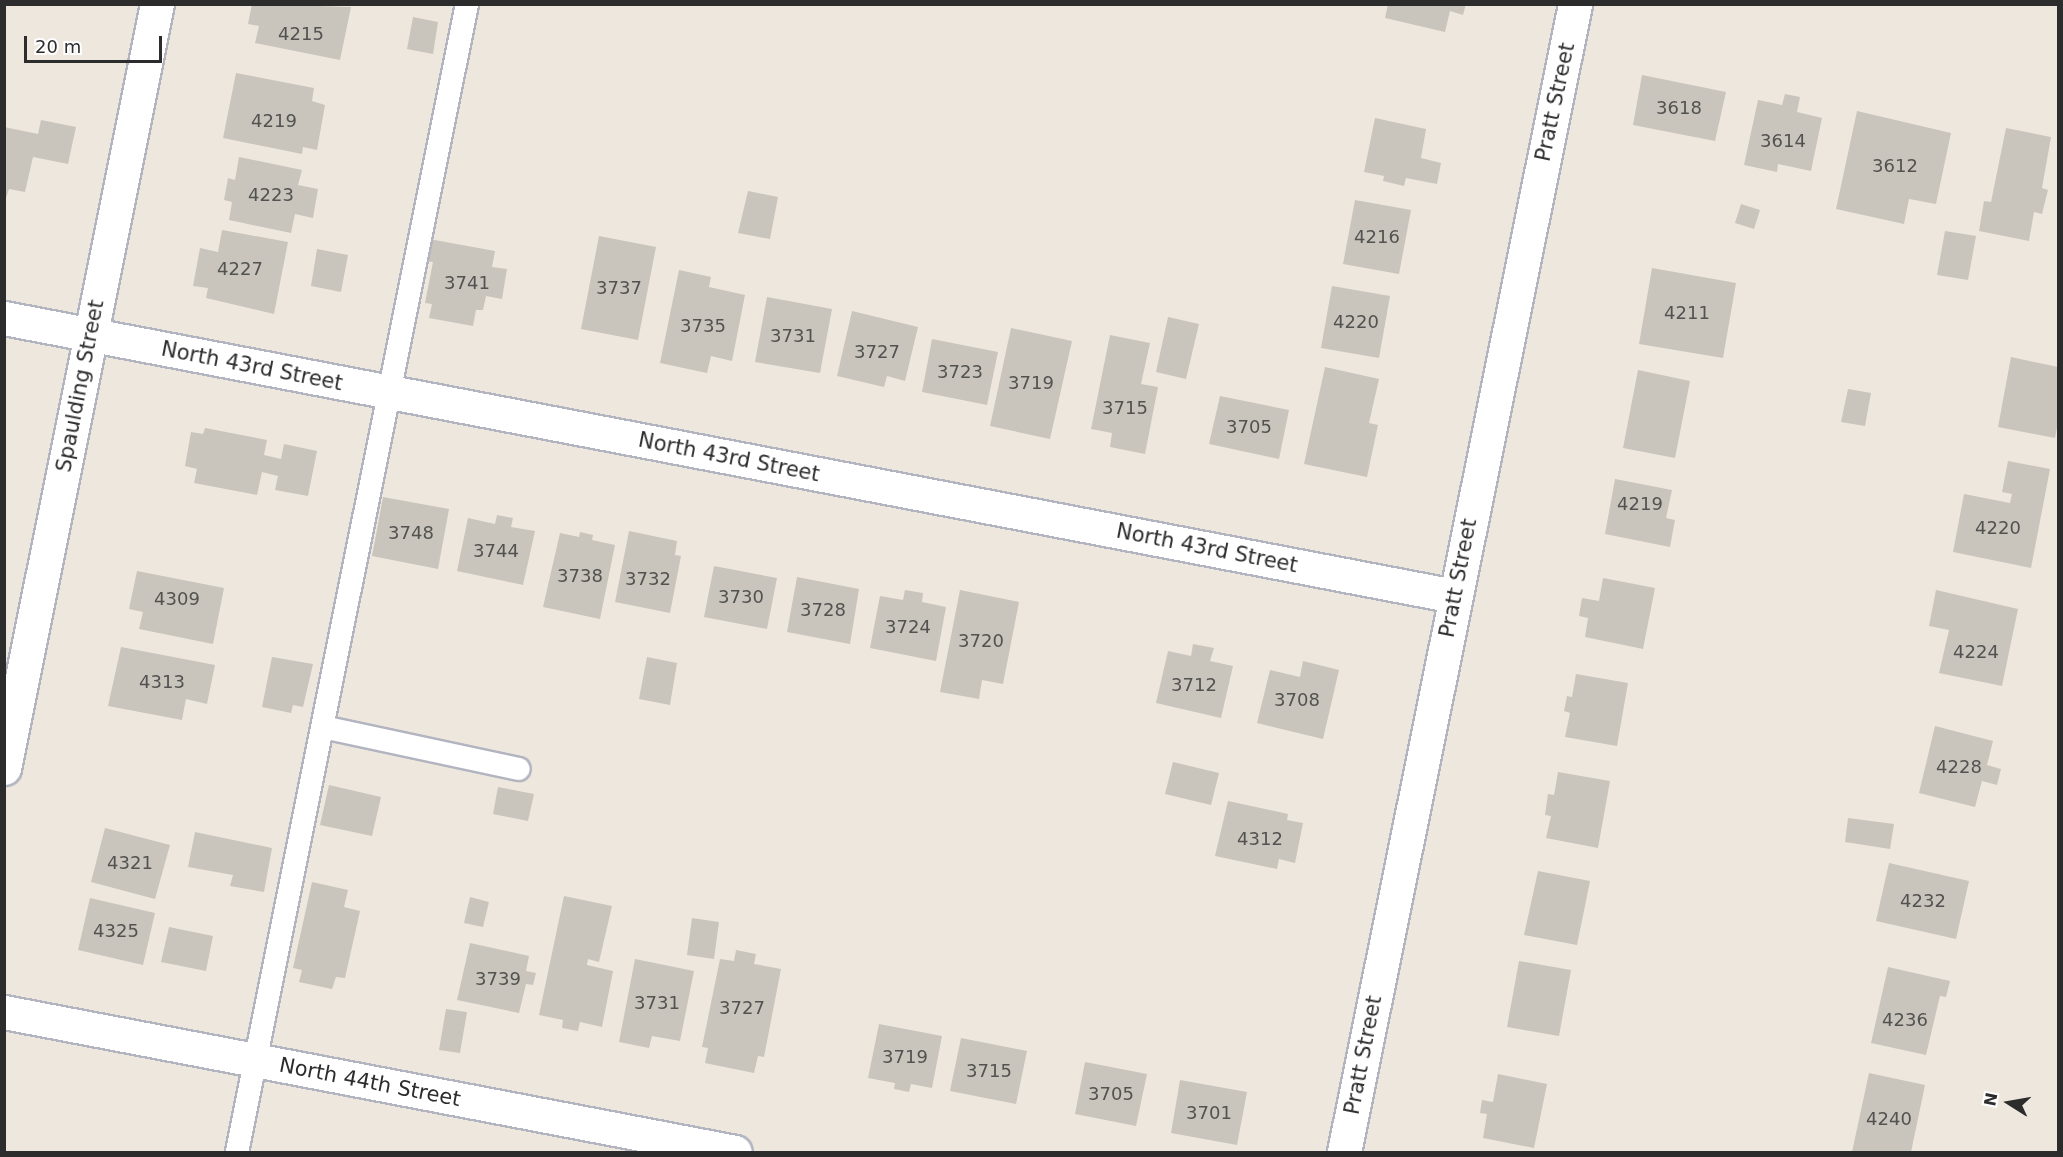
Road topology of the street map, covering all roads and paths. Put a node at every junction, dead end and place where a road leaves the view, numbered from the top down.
1 (157, 4) edge
2 (467, 4) edge
3 (1575, 4) edge
4 (4, 318) edge
5 (91, 335) junction
6 (391, 392) junction
7 (1454, 596) junction
8 (323, 727) junction
9 (4, 768) edge
10 (519, 769) dead end
11 (4, 1012) edge
12 (256, 1060) junction
13 (237, 1152) edge
14 (735, 1152) edge
15 (1344, 1152) edge

1 - 5 street, Spaulding Street
2 - 6 lane
3 - 7 street, Pratt Street
4 - 5 street, North 43rd Street
5 - 6 street, North 43rd Street
5 - 9 street, Spaulding Street
6 - 7 street, North 43rd Street
6 - 8 lane
7 - 15 street, Pratt Street
8 - 10 lane
8 - 12 lane
11 - 12 street, North 44th Street
12 - 13 lane
12 - 14 street, North 44th Street

